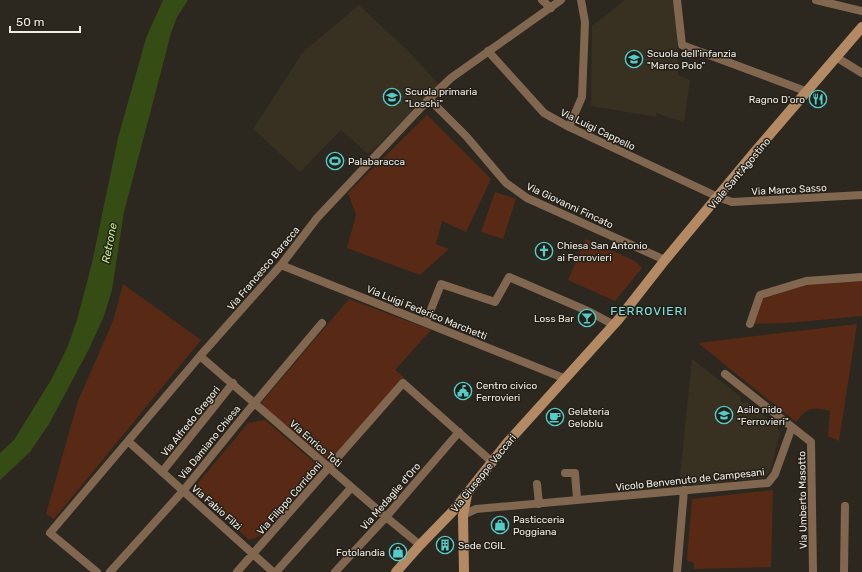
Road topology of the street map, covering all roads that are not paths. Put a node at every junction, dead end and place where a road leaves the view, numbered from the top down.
1 (542, 0) edge
2 (561, 0) edge
3 (581, 0) edge
4 (677, 0) edge
5 (816, 0) edge
6 (551, 8) junction
7 (862, 11) edge
8 (862, 27) edge
9 (488, 51) junction
10 (836, 57) junction
11 (862, 72) edge
12 (808, 92) junction
13 (429, 99) junction
14 (569, 127) junction
15 (862, 195) edge
16 (718, 197) junction
17 (665, 260) junction
18 (281, 265) junction
19 (862, 277) edge
20 (426, 322) junction
21 (616, 322) junction
22 (322, 323) dead end
23 (750, 324) dead end
24 (200, 356) junction
25 (725, 374) dead end
26 (566, 379) junction
27 (233, 383) junction
28 (254, 402) junction
29 (792, 427) junction
30 (459, 432) junction
31 (129, 442) junction
32 (491, 461) junction
33 (329, 468) junction
34 (162, 472) junction
35 (565, 473) dead end
36 (537, 484) dead end
37 (351, 488) junction
38 (684, 490) junction
39 (183, 491) junction
40 (467, 493) junction
41 (577, 499) junction
42 (539, 504) junction
43 (845, 506) dead end
44 (452, 511) junction
45 (462, 515) junction
46 (386, 518) junction
47 (420, 544) junction
48 (254, 553) junction
49 (97, 572) edge
50 (110, 572) edge
51 (238, 572) edge
52 (275, 572) edge
53 (335, 572) edge
54 (396, 572) edge
55 (464, 572) edge
56 (677, 572) edge
57 (813, 572) edge
58 (844, 572) edge

1 - 6 street
2 - 6 street, Via Francesco Baracca
3 - 14 street
4 - 12 street
5 - 7 street
6 - 9 street, Via Francesco Baracca
8 - 10 main road, Viale Sant'Agostino
9 - 13 street, Via Francesco Baracca
9 - 14 street, Via Luigi Cappello
10 - 11 street
10 - 12 main road, Viale Sant'Agostino
12 - 16 main road, Viale Sant'Agostino
13 - 17 street, Via Giovanni Fincato
13 - 18 street, Via Francesco Baracca
14 - 16 street, Via Luigi Cappello
15 - 16 street, Via Marco Sasso
16 - 17 main road, Viale Sant'Agostino
17 - 21 main road, Viale Sant'Agostino
18 - 20 street, Via Luigi Federico Marchetti
18 - 24 street, Via Francesco Baracca
19 - 23 street
20 - 21 street
20 - 26 street, Via Luigi Federico Marchetti
21 - 26 main road, Via Giuseppe Vaccari
22 - 28 street, Via Damiano Chiesa
24 - 27 street, Via Enrico Toti
24 - 31 street, Via Francesco Baracca
25 - 29 street, Via Umberto Masotto
26 - 32 main road, Via Giuseppe Vaccari
27 - 28 street, Via Enrico Toti
27 - 34 street, Via Alfredo Gregori
28 - 33 street, Via Enrico Toti
28 - 39 street, Via Damiano Chiesa
29 - 38 street, Vicolo Benvenuto de Campesani
29 - 57 street, Via Umberto Masotto
30 - 32 street
30 - 33 street, Via Filippo Corridoni
30 - 46 street, Via Medaglie d'Oro
31 - 34 street, Via Fabio Filzi
31 - 49 street, Via Francesco Baracca
32 - 40 main road, Via Giuseppe Vaccari
33 - 37 street, Via Enrico Toti
33 - 48 street, Via Filippo Corridoni
34 - 39 street, Via Fabio Filzi
35 - 41 street
36 - 42 street
37 - 46 street, Via Enrico Toti
37 - 52 street
38 - 41 street, Vicolo Benvenuto de Campesani
38 - 56 street
39 - 48 street, Via Fabio Filzi
39 - 50 street, Via Damiano Chiesa
40 - 44 main road, Via Giuseppe Vaccari
40 - 45 main road
41 - 42 street, Vicolo Benvenuto de Campesani
42 - 45 street, Vicolo Benvenuto de Campesani
43 - 58 street
44 - 45 main road
44 - 47 main road, Via Giuseppe Vaccari
45 - 55 main road
46 - 47 street, Via Enrico Toti
46 - 53 street, Via Medaglie d'Oro
47 - 54 main road, Via Giuseppe Vaccari
48 - 51 street, Via Filippo Corridoni
48 - 52 street, Via Fabio Filzi

